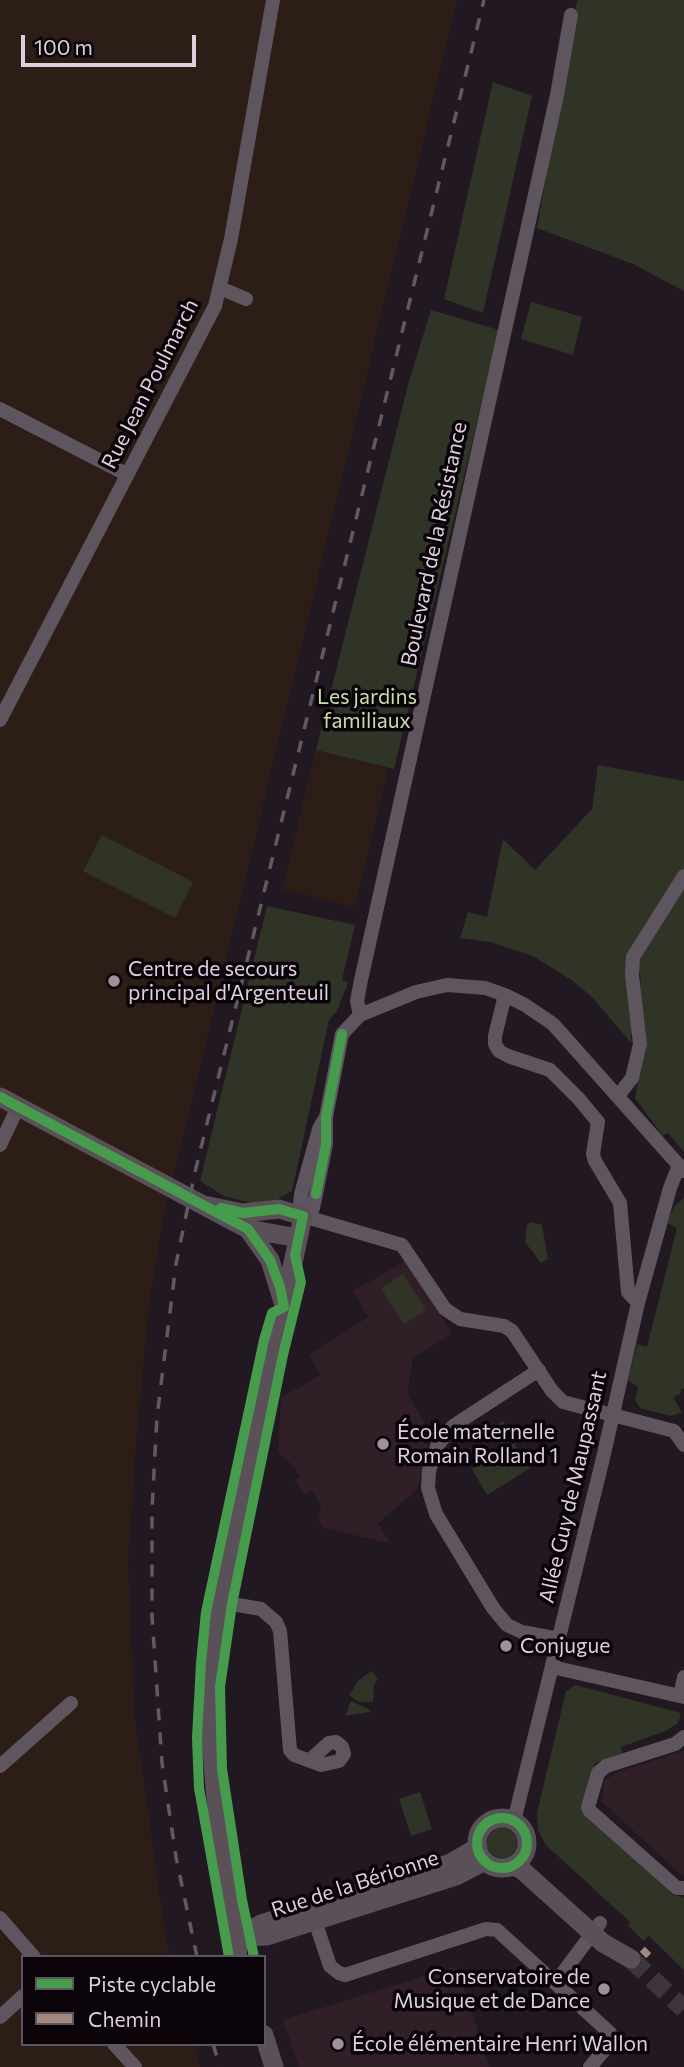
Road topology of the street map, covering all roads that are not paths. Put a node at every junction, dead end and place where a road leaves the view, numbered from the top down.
1 (273, 0) edge
2 (571, 15) dead end
3 (220, 288) junction
4 (246, 299) dead end
5 (0, 410) edge
6 (126, 474) junction
7 (2, 714) edge
8 (684, 876) edge
9 (505, 995) junction
10 (360, 1015) junction
11 (618, 1096) junction
12 (0, 1097) edge
13 (18, 1107) junction
14 (0, 1145) edge
15 (682, 1168) edge
16 (204, 1205) junction
17 (303, 1216) junction
18 (248, 1228) junction
19 (298, 1238) junction
20 (638, 1303) junction
21 (284, 1307) junction
22 (539, 1370) junction
23 (612, 1416) junction
24 (684, 1445) edge
25 (221, 1599) junction
26 (559, 1639) junction
27 (552, 1667) junction
28 (684, 1677) edge
29 (682, 1697) edge
30 (71, 1703) dead end
31 (684, 1737) edge
32 (311, 1759) dead end
33 (0, 1766) edge
34 (514, 1821) junction
35 (526, 1850) junction
36 (481, 1854) junction
37 (511, 1866) junction
38 (684, 1889) edge
39 (0, 1918) edge
40 (315, 1921) junction
41 (595, 1928) junction
42 (239, 1937) junction
43 (32, 1955) edge
44 (237, 1955) edge
45 (248, 1955) edge
46 (556, 1982) junction
47 (21, 1998) edge
48 (0, 2017) edge
49 (266, 2041) edge
50 (116, 2046) edge
51 (135, 2067) edge
52 (274, 2067) edge
53 (590, 2067) edge

1 - 3 street, Rue Jean Poulmarch
2 - 10 street, Boulevard de la Résistance
3 - 4 street
3 - 6 street, Rue Jean Poulmarch
5 - 6 street
6 - 7 street, Rue Jean Poulmarch
8 - 11 street
9 - 10 street
9 - 11 street
9 - 20 street
10 - 17 street
11 - 15 street
12 - 13 main road
13 - 14 street
13 - 16 main road
15 - 20 street, Allée Guy de Maupassant
16 - 17 main road
16 - 18 main road
17 - 19 main road
17 - 22 street
18 - 19 main road
18 - 21 main road
19 - 21 main road
20 - 23 street, Allée Guy de Maupassant
21 - 25 main road
22 - 23 street
22 - 26 street
23 - 24 street
23 - 26 street, Allée Guy de Maupassant
25 - 32 street
25 - 42 main road
26 - 27 street, Allée Guy de Maupassant
27 - 29 street
27 - 34 street, Allée Guy de Maupassant
28 - 29 street
30 - 33 street
31 - 38 street
34 - 35 main road
34 - 36 main road
35 - 37 main road
35 - 41 main road
36 - 37 main road
36 - 40 main road, Rue de la Bérionne
36 - 42 main road, Rue de la Bérionne
37 - 41 main road
39 - 43 street
40 - 42 main road, Rue de la Bérionne
40 - 46 street
41 - 46 street
42 - 44 main road
42 - 45 main road
46 - 53 street
47 - 48 street
49 - 52 main road
50 - 51 street

